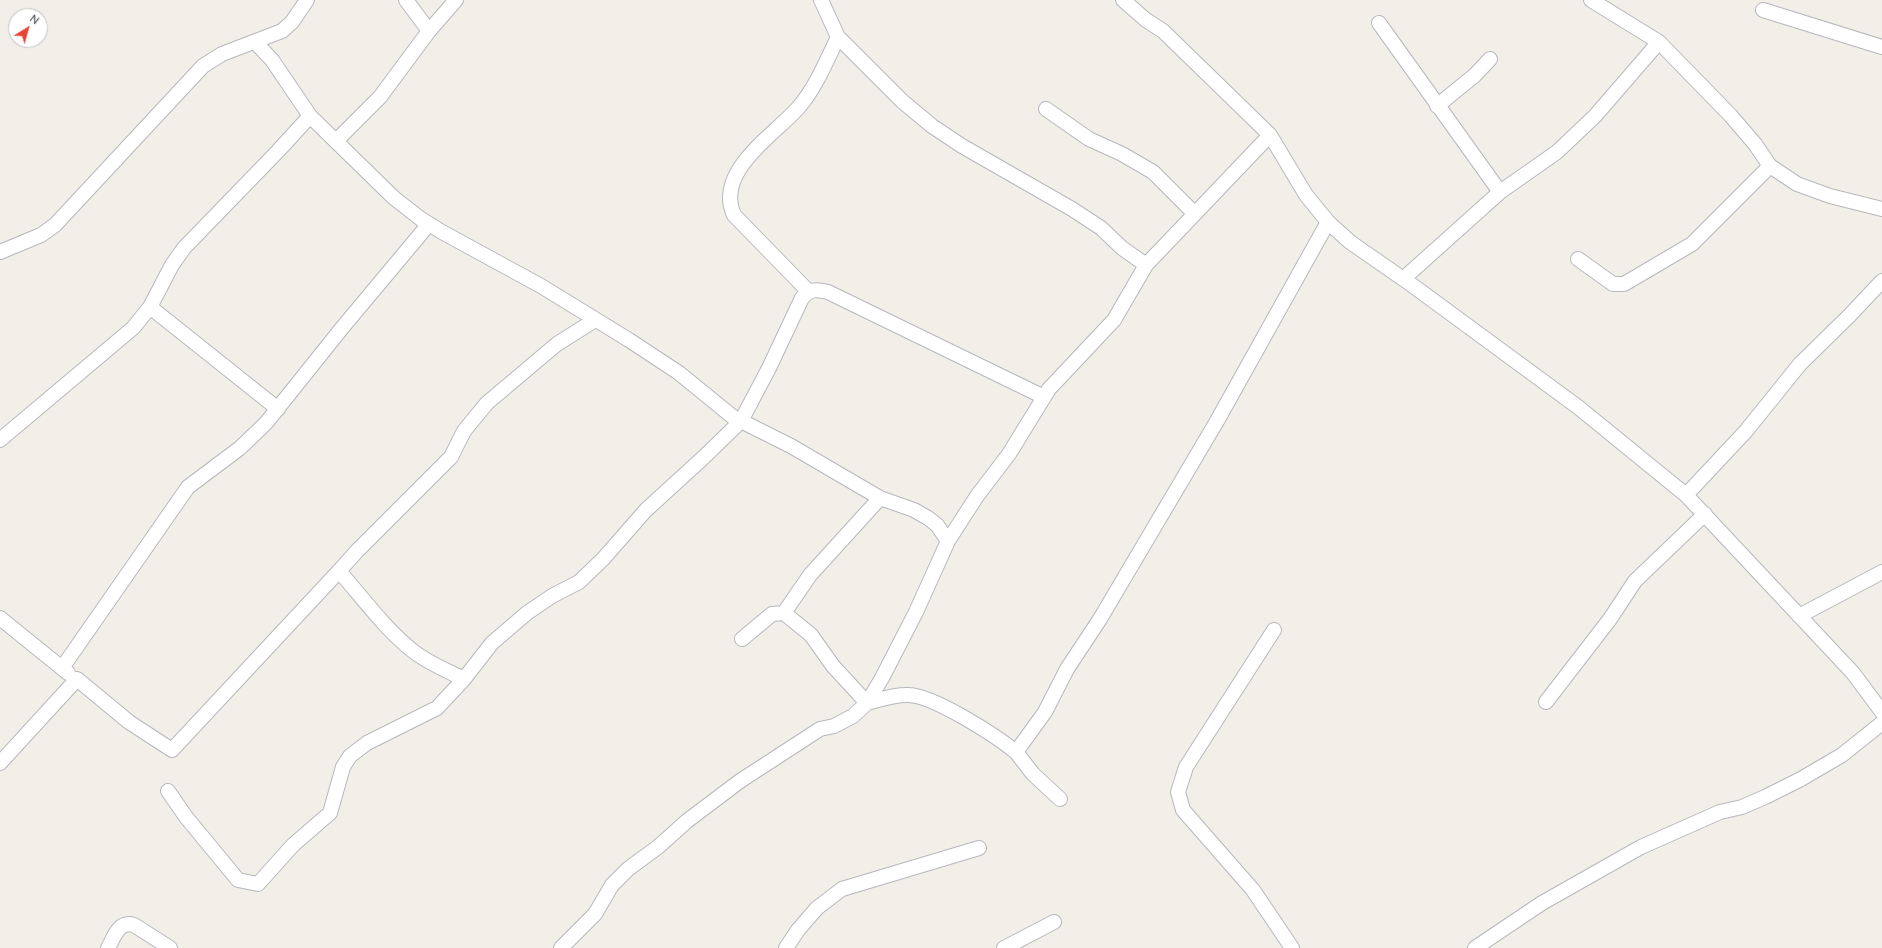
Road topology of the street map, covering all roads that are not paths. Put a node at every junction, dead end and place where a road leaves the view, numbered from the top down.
1 (307, 0) edge
2 (406, 0) edge
3 (456, 0) edge
4 (821, 0) edge
5 (1123, 0) edge
6 (1591, 0) edge
7 (1763, 10) dead end
8 (1379, 23) dead end
9 (429, 31) junction
10 (838, 37) junction
11 (255, 42) junction
12 (1659, 42) junction
13 (1882, 47) edge
14 (1490, 59) dead end
15 (1437, 106) junction
16 (1046, 109) dead end
17 (310, 116) junction
18 (1270, 135) junction
19 (336, 141) junction
20 (1770, 166) junction
21 (1500, 192) junction
22 (1882, 209) edge
23 (1194, 213) junction
24 (1328, 222) junction
25 (429, 224) junction
26 (0, 252) edge
27 (1578, 259) dead end
28 (1146, 265) junction
29 (1403, 279) junction
30 (1882, 281) edge
31 (808, 291) junction
32 (150, 307) junction
33 (596, 320) junction
34 (1044, 397) junction
35 (278, 409) junction
36 (741, 421) junction
37 (0, 440) edge
38 (1686, 495) junction
39 (880, 498) junction
40 (1706, 514) junction
41 (948, 541) junction
42 (339, 571) junction
43 (1882, 572) edge
44 (784, 613) junction
45 (1799, 616) junction
46 (0, 618) edge
47 (1274, 630) dead end
48 (742, 639) dead end
49 (62, 668) junction
50 (76, 679) junction
51 (464, 679) junction
52 (1546, 702) dead end
53 (867, 704) junction
54 (1882, 712) edge
55 (1882, 723) edge
56 (1016, 752) junction
57 (0, 763) edge
58 (168, 791) dead end
59 (1060, 799) dead end
60 (979, 848) dead end
61 (1054, 922) dead end
62 (108, 948) edge
63 (170, 948) edge
64 (561, 948) edge
65 (786, 948) edge
66 (1004, 948) edge
67 (1292, 948) edge
68 (1475, 948) edge

1 - 11 street
2 - 9 street
3 - 9 street
4 - 10 street
5 - 18 street
6 - 12 street
7 - 13 street
8 - 15 street
9 - 19 street
10 - 28 street
10 - 31 street
11 - 17 street
11 - 26 street
12 - 20 street
12 - 21 street
14 - 15 street
15 - 21 street
16 - 23 street
17 - 19 street
17 - 32 street
18 - 23 street
18 - 24 street
19 - 25 street
20 - 22 street
20 - 27 street
21 - 29 street
23 - 28 street
24 - 29 street
24 - 56 street
25 - 33 street
25 - 35 street
28 - 34 street
29 - 38 street
30 - 38 street
31 - 34 street
31 - 36 street
32 - 35 street
32 - 37 street
33 - 36 street
33 - 42 street
34 - 41 street
35 - 49 street
36 - 39 street
36 - 51 street
38 - 40 street
39 - 41 street
39 - 44 street
40 - 45 street
40 - 52 street
41 - 53 street
42 - 50 street
42 - 51 street
43 - 45 street
44 - 48 street
44 - 53 street
45 - 54 street
46 - 49 street
47 - 67 street
49 - 50 street
50 - 57 street
51 - 58 street
53 - 56 street
53 - 64 street
55 - 68 street
56 - 59 street
60 - 65 street
61 - 66 street
62 - 63 street

